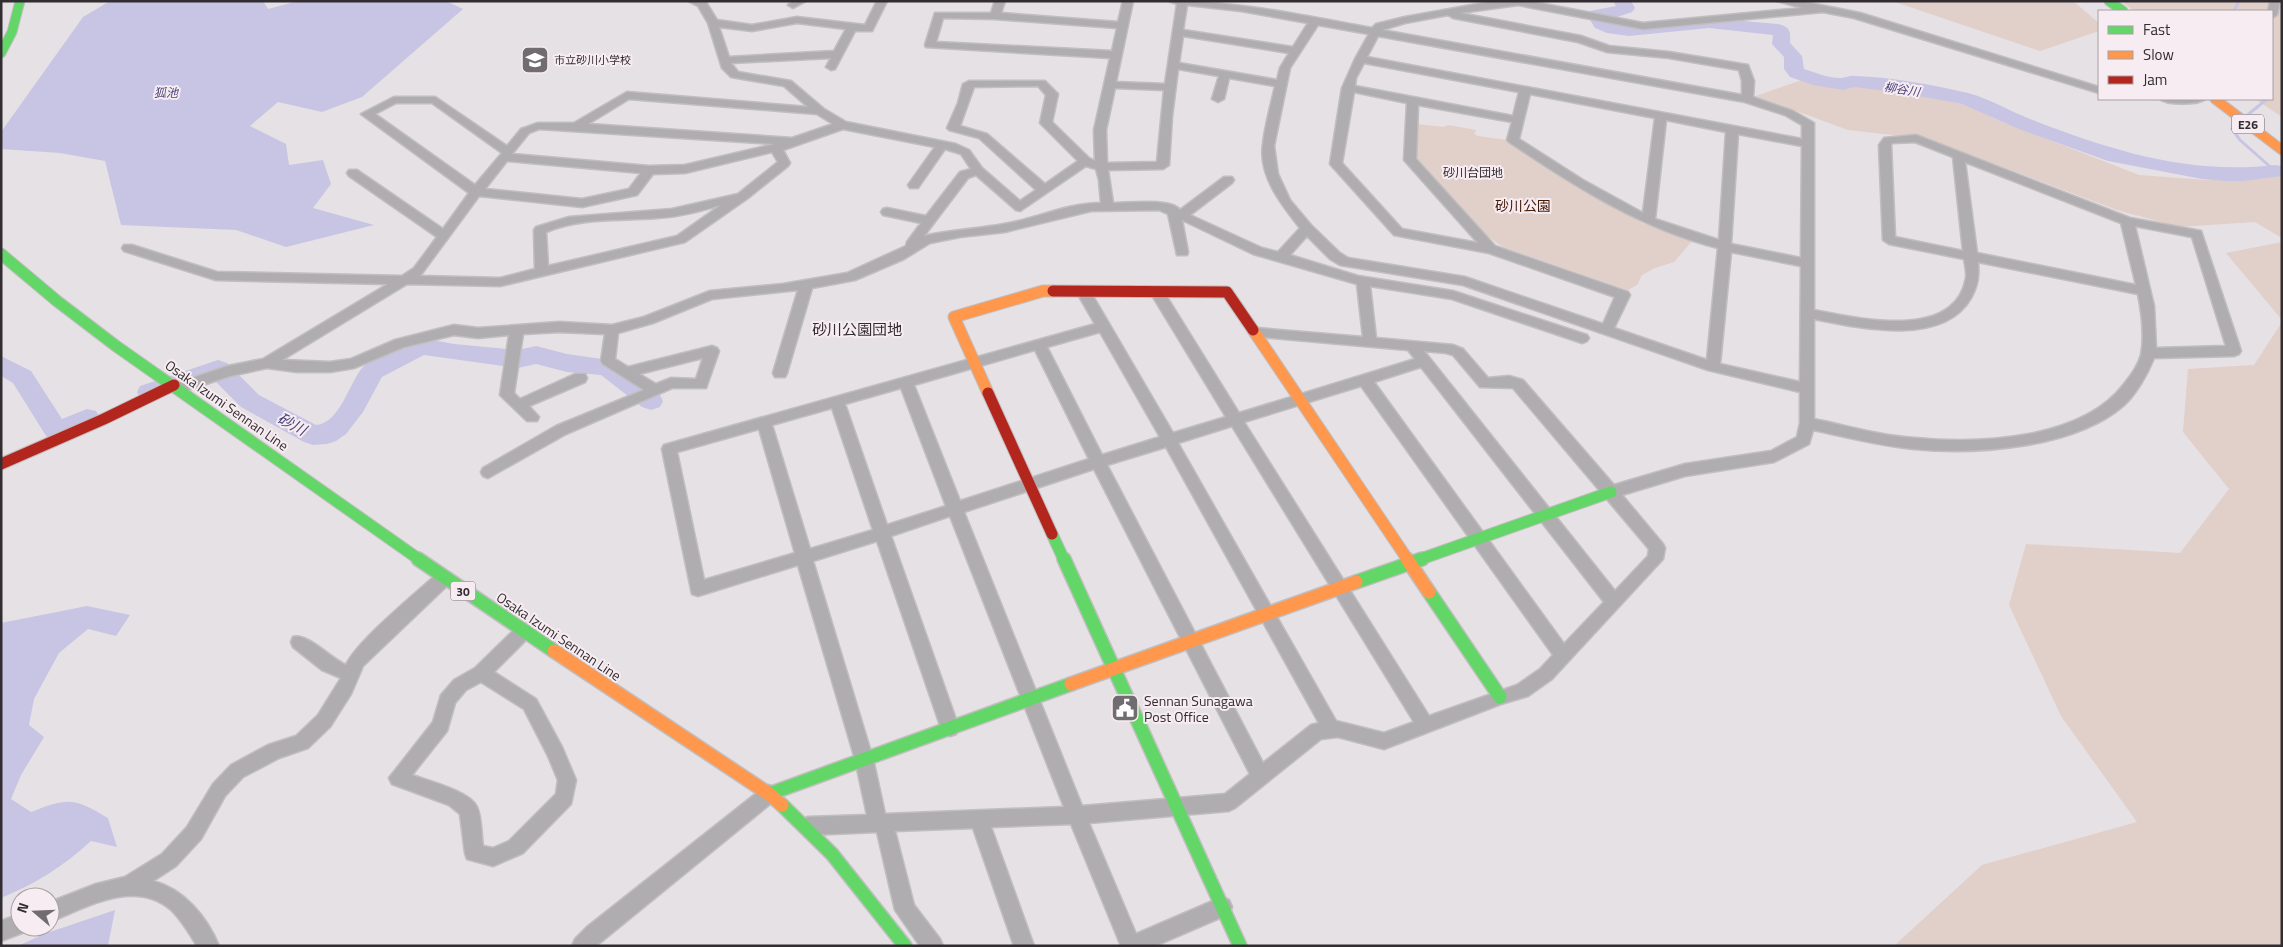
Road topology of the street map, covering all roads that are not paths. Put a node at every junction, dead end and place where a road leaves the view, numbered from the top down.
1 (20, 1) edge
2 (693, 1) edge
3 (882, 1) edge
4 (1000, 1) edge
5 (1128, 1) edge
6 (1260, 1) edge
7 (1782, 1) edge
8 (2109, 1) edge
9 (1178, 2) edge
10 (1822, 9) junction
11 (2122, 10) edge
12 (1446, 14) junction
13 (996, 16) junction
14 (1315, 21) junction
15 (713, 23) junction
16 (1123, 25) junction
17 (852, 27) junction
18 (1178, 32) junction
19 (1375, 32) junction
20 (1295, 51) junction
21 (1, 53) edge
22 (836, 54) junction
23 (1117, 55) junction
24 (1360, 59) junction
25 (724, 60) junction
26 (1174, 66) junction
27 (831, 67) dead end
28 (1225, 74) junction
29 (1280, 84) junction
30 (1110, 85) junction
31 (1170, 87) junction
32 (1348, 88) junction
33 (2098, 90) edge
34 (1525, 91) junction
35 (1218, 99) dead end
36 (1747, 99) junction
37 (2216, 100) edge
38 (1413, 101) junction
39 (820, 110) junction
40 (1661, 118) junction
41 (1517, 120) junction
42 (842, 125) junction
43 (576, 127) junction
44 (1732, 130) junction
45 (793, 142) junction
46 (1809, 144) junction
47 (942, 145) junction
48 (776, 148) junction
49 (2282, 150) edge
50 (505, 154) junction
51 (1959, 157) junction
52 (1085, 161) junction
53 (1101, 167) junction
54 (649, 170) junction
55 (978, 171) junction
56 (353, 173) dead end
57 (1228, 180) dead end
58 (914, 185) dead end
59 (1043, 189) junction
60 (476, 192) junction
61 (744, 195) junction
62 (1107, 206) junction
63 (1020, 207) junction
64 (887, 212) dead end
65 (1178, 212) junction
66 (1648, 221) junction
67 (2127, 221) junction
68 (929, 222) junction
69 (1307, 228) junction
70 (992, 230) junction
71 (444, 236) junction
72 (1725, 246) junction
73 (128, 248) dead end
74 (1491, 249) junction
75 (907, 250) junction
76 (1182, 252) dead end
77 (1, 254) edge
78 (1281, 257) junction
79 (1971, 257) junction
80 (1808, 263) junction
81 (542, 272) junction
82 (404, 281) junction
83 (1363, 281) junction
84 (806, 285) junction
85 (2143, 291) junction
86 (1083, 292) junction
87 (1157, 292) junction
88 (1808, 313) junction
89 (1104, 326) junction
90 (517, 330) junction
91 (612, 330) junction
92 (1606, 331) junction
93 (1256, 333) junction
94 (1582, 338) dead end
95 (1370, 342) junction
96 (1039, 345) junction
97 (1412, 346) junction
98 (2148, 353) junction
99 (1424, 361) junction
100 (267, 363) junction
101 (974, 364) junction
102 (1713, 367) junction
103 (626, 372) junction
104 (780, 374) dead end
105 (580, 378) dead end
106 (1364, 380) junction
107 (906, 383) junction
108 (176, 387) junction
109 (1807, 389) junction
110 (655, 390) junction
111 (1299, 401) junction
112 (837, 402) junction
113 (519, 405) junction
114 (532, 417) dead end
115 (1235, 420) junction
116 (764, 422) junction
117 (1808, 423) junction
118 (1170, 440) junction
119 (1098, 463) junction
120 (1, 464) edge
121 (488, 472) dead end
122 (1028, 484) junction
123 (1611, 492) junction
124 (956, 508) junction
125 (1546, 515) junction
126 (883, 533) junction
127 (1480, 539) junction
128 (805, 555) junction
129 (1410, 564) junction
130 (444, 578) junction
131 (1338, 589) junction
132 (1614, 602) junction
133 (1266, 614) junction
134 (524, 631) junction
135 (299, 642) dead end
136 (1189, 642) junction
137 (1563, 656) junction
138 (1115, 668) junction
139 (481, 673) junction
140 (351, 675) junction
141 (1500, 697) junction
142 (1029, 699) junction
143 (1426, 726) junction
144 (950, 728) junction
145 (1332, 730) junction
146 (864, 759) junction
147 (1261, 777) junction
148 (769, 794) junction
149 (1177, 808) junction
150 (1079, 815) junction
151 (979, 819) junction
152 (881, 823) junction
153 (808, 826) junction
154 (129, 885) junction
155 (1222, 907) junction
156 (60, 908) edge
157 (209, 946) edge
158 (582, 946) edge
159 (905, 946) edge
160 (933, 946) edge
161 (1024, 946) edge
162 (1131, 946) edge
163 (1240, 946) edge

1 - 21 main road
2 - 15 street
3 - 17 street
4 - 13 street
5 - 16 street
6 - 14 street
7 - 10 street
8 - 11 main road
9 - 14 street
9 - 18 street
10 - 12 street
10 - 33 street
12 - 19 street
12 - 36 street
13 - 16 street
13 - 23 street
14 - 19 street
14 - 20 street
15 - 17 street
15 - 25 street
16 - 23 street
17 - 22 street
18 - 20 street
18 - 26 street
19 - 24 street
19 - 36 street
20 - 29 street
22 - 25 street
22 - 27 street
23 - 30 street
24 - 32 street
24 - 34 street
25 - 39 street
26 - 28 street
26 - 31 street
28 - 29 street
28 - 35 street
29 - 69 street
30 - 31 street
30 - 53 street
31 - 53 street
32 - 38 street
32 - 74 street
34 - 40 street
34 - 41 street
36 - 46 street
37 - 49 main road, E26
38 - 41 street
38 - 74 street
39 - 42 street
39 - 43 street
40 - 44 street
40 - 66 street
41 - 66 street
42 - 45 street
42 - 47 street
43 - 45 street
43 - 50 street
44 - 46 street
44 - 72 street
45 - 48 street
46 - 80 street
47 - 55 street
47 - 58 street
48 - 54 street
48 - 61 street
50 - 54 street
50 - 60 street
50 - 60 street
51 - 67 street
51 - 79 street
51 - 79 street
52 - 53 street
52 - 59 street
52 - 59 street
53 - 62 street
54 - 60 street
55 - 63 street
55 - 68 street
56 - 71 street
57 - 65 street
59 - 63 street
60 - 71 street
61 - 81 street
61 - 81 street
62 - 65 street
62 - 70 street
63 - 70 street
64 - 68 street
65 - 76 street
65 - 78 street
66 - 72 street
67 - 85 street
67 - 98 street
68 - 75 street
69 - 78 street
69 - 92 street
70 - 75 street
71 - 82 street
72 - 80 street
72 - 102 street
73 - 82 street
74 - 92 street
75 - 84 street
77 - 108 main road, Osaka Izumi Sennan Line / 30
78 - 83 street
79 - 85 street
79 - 88 street
80 - 88 street
81 - 82 street
82 - 100 street
83 - 94 street
83 - 95 street
84 - 91 street
84 - 104 street
85 - 98 street
86 - 87 main road
86 - 89 street
86 - 101 main road
87 - 93 main road
87 - 115 street
88 - 109 street
89 - 96 street
89 - 118 street
90 - 91 street
90 - 100 street
90 - 113 street
91 - 103 street
92 - 102 street
93 - 95 street
93 - 111 main road
95 - 97 street
96 - 101 street
96 - 119 street
97 - 99 street
97 - 123 street
98 - 117 street
99 - 106 street
99 - 125 street
100 - 108 street
101 - 107 street
101 - 122 main road
102 - 109 street
103 - 110 street
103 - 110 street
105 - 113 street
106 - 111 street
106 - 127 street
107 - 112 street
107 - 124 street
108 - 120 main road
108 - 130 main road, Osaka Izumi Sennan Line / 30
109 - 117 street
110 - 121 street
111 - 115 street
111 - 129 main road
112 - 116 street
112 - 126 street
113 - 114 street
115 - 118 street
115 - 131 street
116 - 128 street
116 - 128 street
117 - 123 street
118 - 119 street
118 - 133 street
119 - 122 street
119 - 136 street
122 - 124 street
122 - 138 main road
123 - 125 main road
123 - 132 street
124 - 126 street
124 - 142 street
125 - 127 main road
125 - 132 street
126 - 128 street
126 - 144 street
127 - 129 main road
127 - 137 street
128 - 146 street
129 - 131 main road
129 - 141 main road
130 - 134 main road, Osaka Izumi Sennan Line / 30
130 - 140 street
131 - 133 main road
131 - 143 street
132 - 137 street
133 - 136 main road
133 - 145 street
134 - 139 street
134 - 148 main road, Osaka Izumi Sennan Line / 30
135 - 140 street
136 - 138 main road
136 - 147 street
137 - 141 street
138 - 142 main road
138 - 149 main road
139 - 139 street
140 - 154 street
141 - 143 street
142 - 144 main road
142 - 150 street
143 - 145 street
144 - 146 main road
145 - 147 street
146 - 148 main road
146 - 152 street
147 - 149 street
148 - 153 main road, Osaka Izumi Sennan Line / 30
148 - 158 street
149 - 150 street
149 - 155 main road
150 - 151 street
150 - 162 street
151 - 152 street
151 - 161 street
152 - 153 street
152 - 160 street
153 - 159 main road, Osaka Izumi Sennan Line / 30
154 - 156 street
154 - 157 street
155 - 162 street
155 - 163 main road

